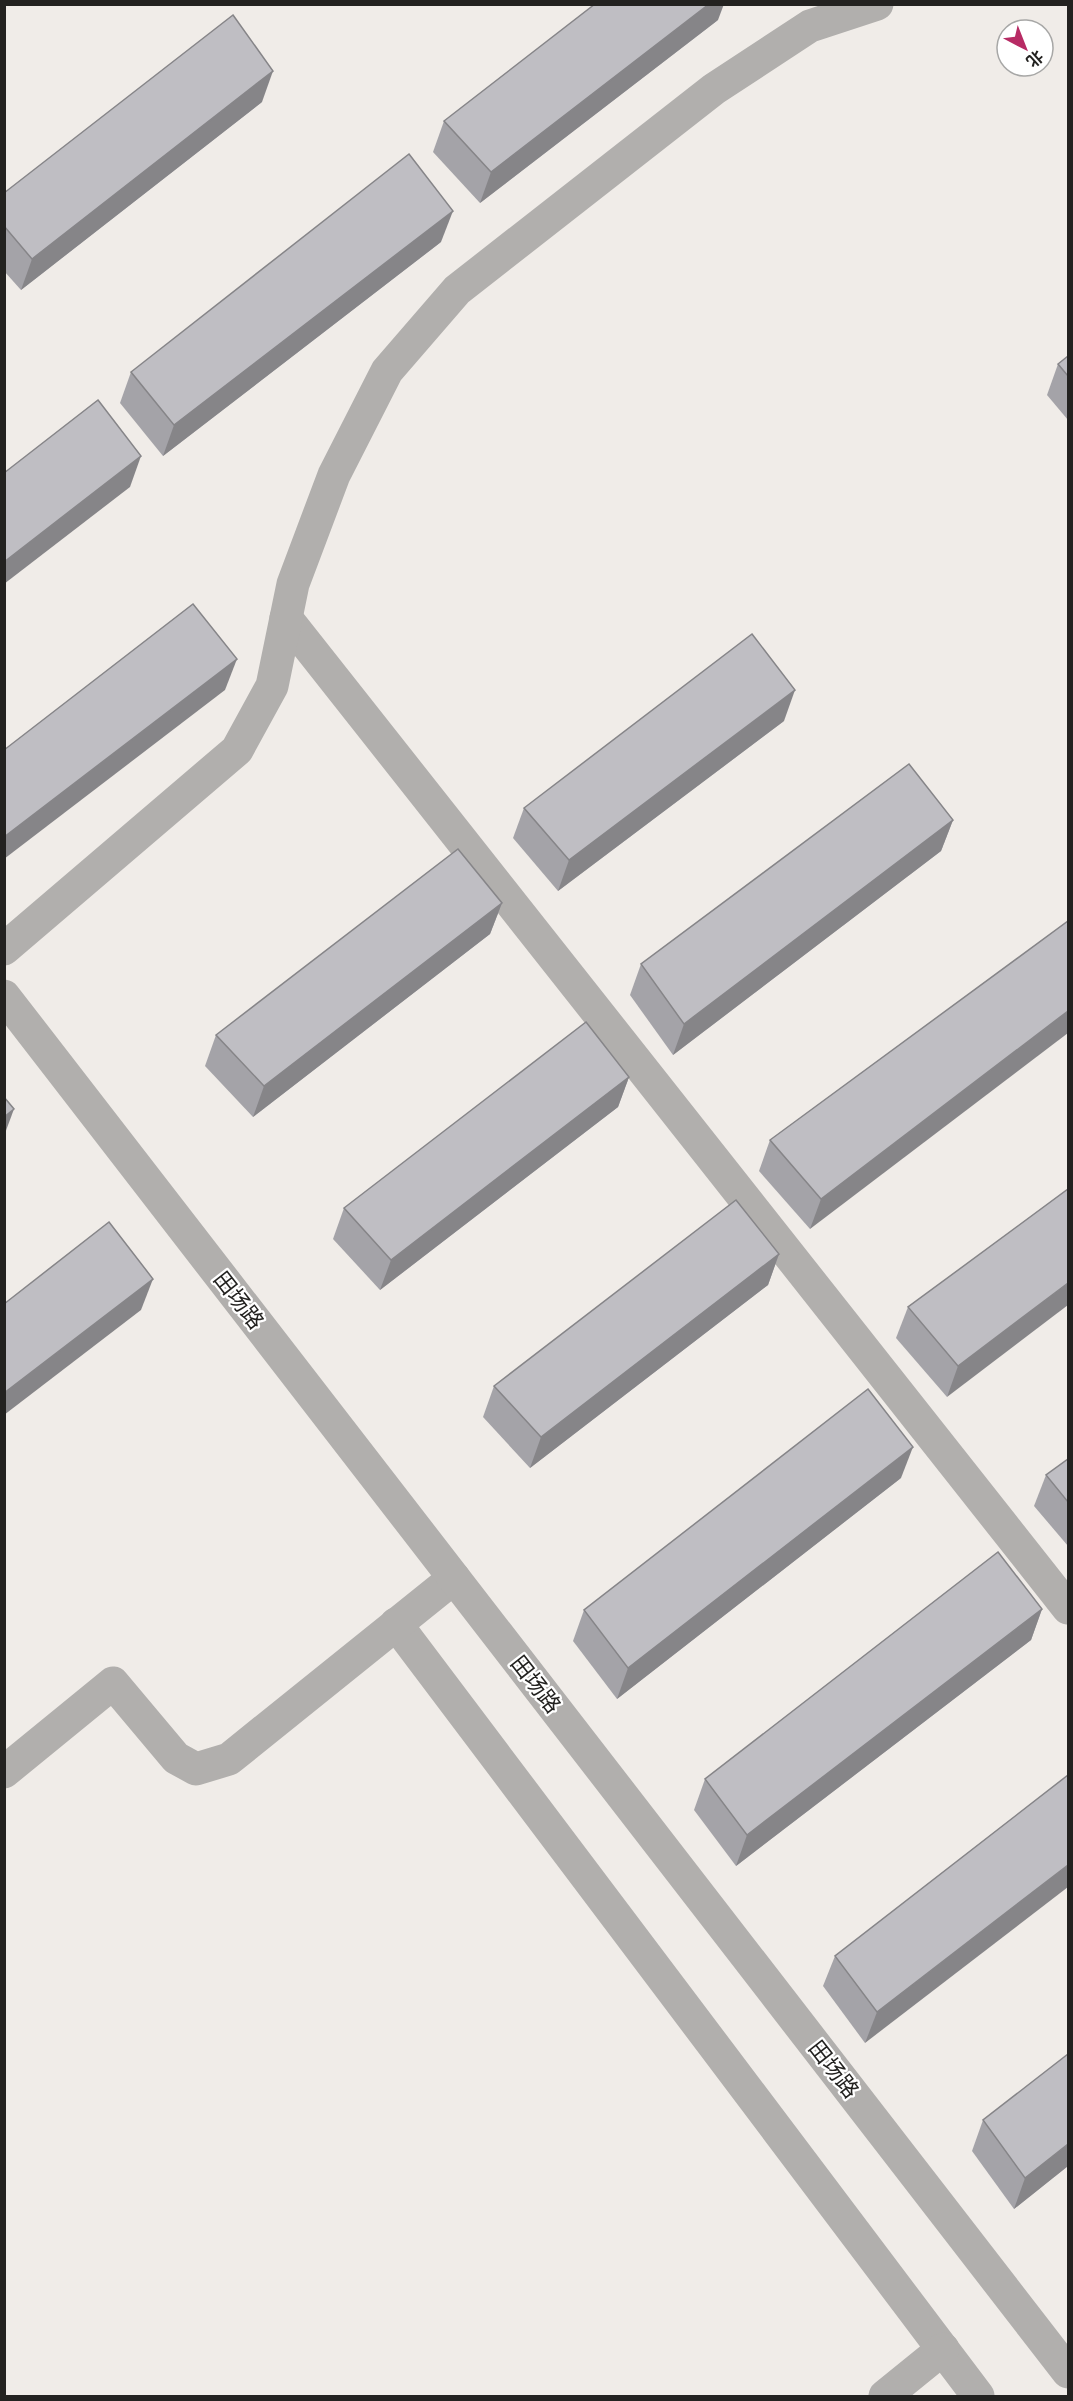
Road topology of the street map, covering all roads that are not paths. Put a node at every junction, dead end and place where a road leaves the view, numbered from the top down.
1 (876, 4) edge
2 (286, 618) junction
3 (4, 949) edge
4 (4, 996) edge
5 (454, 1578) junction
6 (1068, 1608) edge
7 (396, 1624) junction
8 (4, 1772) edge
9 (943, 2349) junction
10 (1068, 2372) edge
11 (885, 2397) edge
12 (978, 2397) edge

1 - 2 street
2 - 3 street
2 - 6 street
4 - 5 street, 田场路
5 - 7 street
5 - 10 street, 田场路
7 - 8 street
7 - 9 street
9 - 11 street
9 - 12 street

